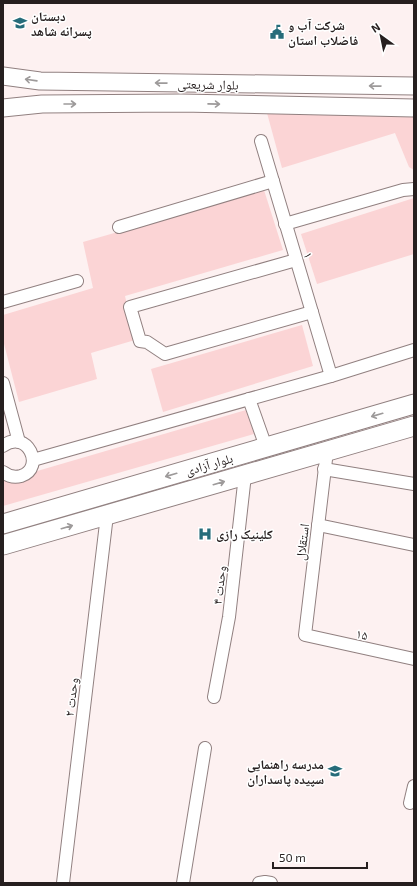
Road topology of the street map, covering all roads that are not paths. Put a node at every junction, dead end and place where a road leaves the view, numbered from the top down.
1 (3, 76) edge
2 (414, 86) edge
3 (3, 108) edge
4 (414, 108) edge
5 (261, 141) dead end
6 (273, 181) junction
7 (414, 189) edge
8 (286, 224) junction
9 (119, 227) dead end
10 (296, 260) junction
11 (77, 281) dead end
12 (3, 302) edge
13 (312, 312) junction
14 (414, 350) edge
15 (331, 376) junction
16 (3, 383) edge
17 (249, 399) junction
18 (414, 404) edge
19 (414, 426) edge
20 (19, 442) junction
21 (3, 446) edge
22 (266, 447) junction
23 (33, 460) junction
24 (326, 460) junction
25 (3, 472) edge
26 (245, 475) junction
27 (414, 484) edge
28 (36, 514) junction
29 (107, 515) junction
30 (3, 524) edge
31 (318, 525) junction
32 (42, 534) junction
33 (3, 545) edge
34 (414, 545) edge
35 (305, 635) joint
36 (414, 659) edge
37 (214, 697) dead end
38 (205, 748) dead end
39 (414, 786) edge
40 (410, 803) dead end
41 (63, 883) edge
42 (184, 883) edge
43 (259, 883) edge
44 (271, 883) edge

2 -> 1 main road, بلوار شریعتی
3 -> 4 main road, بلوار شریعتی
5 - 6 street, ۱
6 - 8 street, ۱
6 - 9 street
7 - 8 street
8 - 10 street, ۱
10 - 13 street, ۱
10 - 13 street
11 - 12 street
13 - 15 street, ۱
14 - 15 street
15 - 17 street
16 - 20 street
17 - 22 street
17 - 23 street
18 -> 22 main road, بلوار آزادی
19 - 24 main road, بلوار آزادی
20 - 21 street
20 - 23 street
22 -> 28 main road, بلوار آزادی
23 - 25 street
24 - 26 main road, بلوار آزادی
24 - 27 street
24 - 31 street, استقلال
29 -> 26 main road, بلوار آزادی
26 - 37 street, وحدت ۴
28 - 30 main road, بلوار آزادی
28 - 32 main road
32 -> 29 main road, بلوار آزادی
29 - 41 street, وحدت ۲
31 - 34 street
31 - 35 street, استقلال
32 - 33 main road, بلوار آزادی
35 - 36 street, ۱۵
38 - 42 street
39 - 40 street
43 - 44 street

